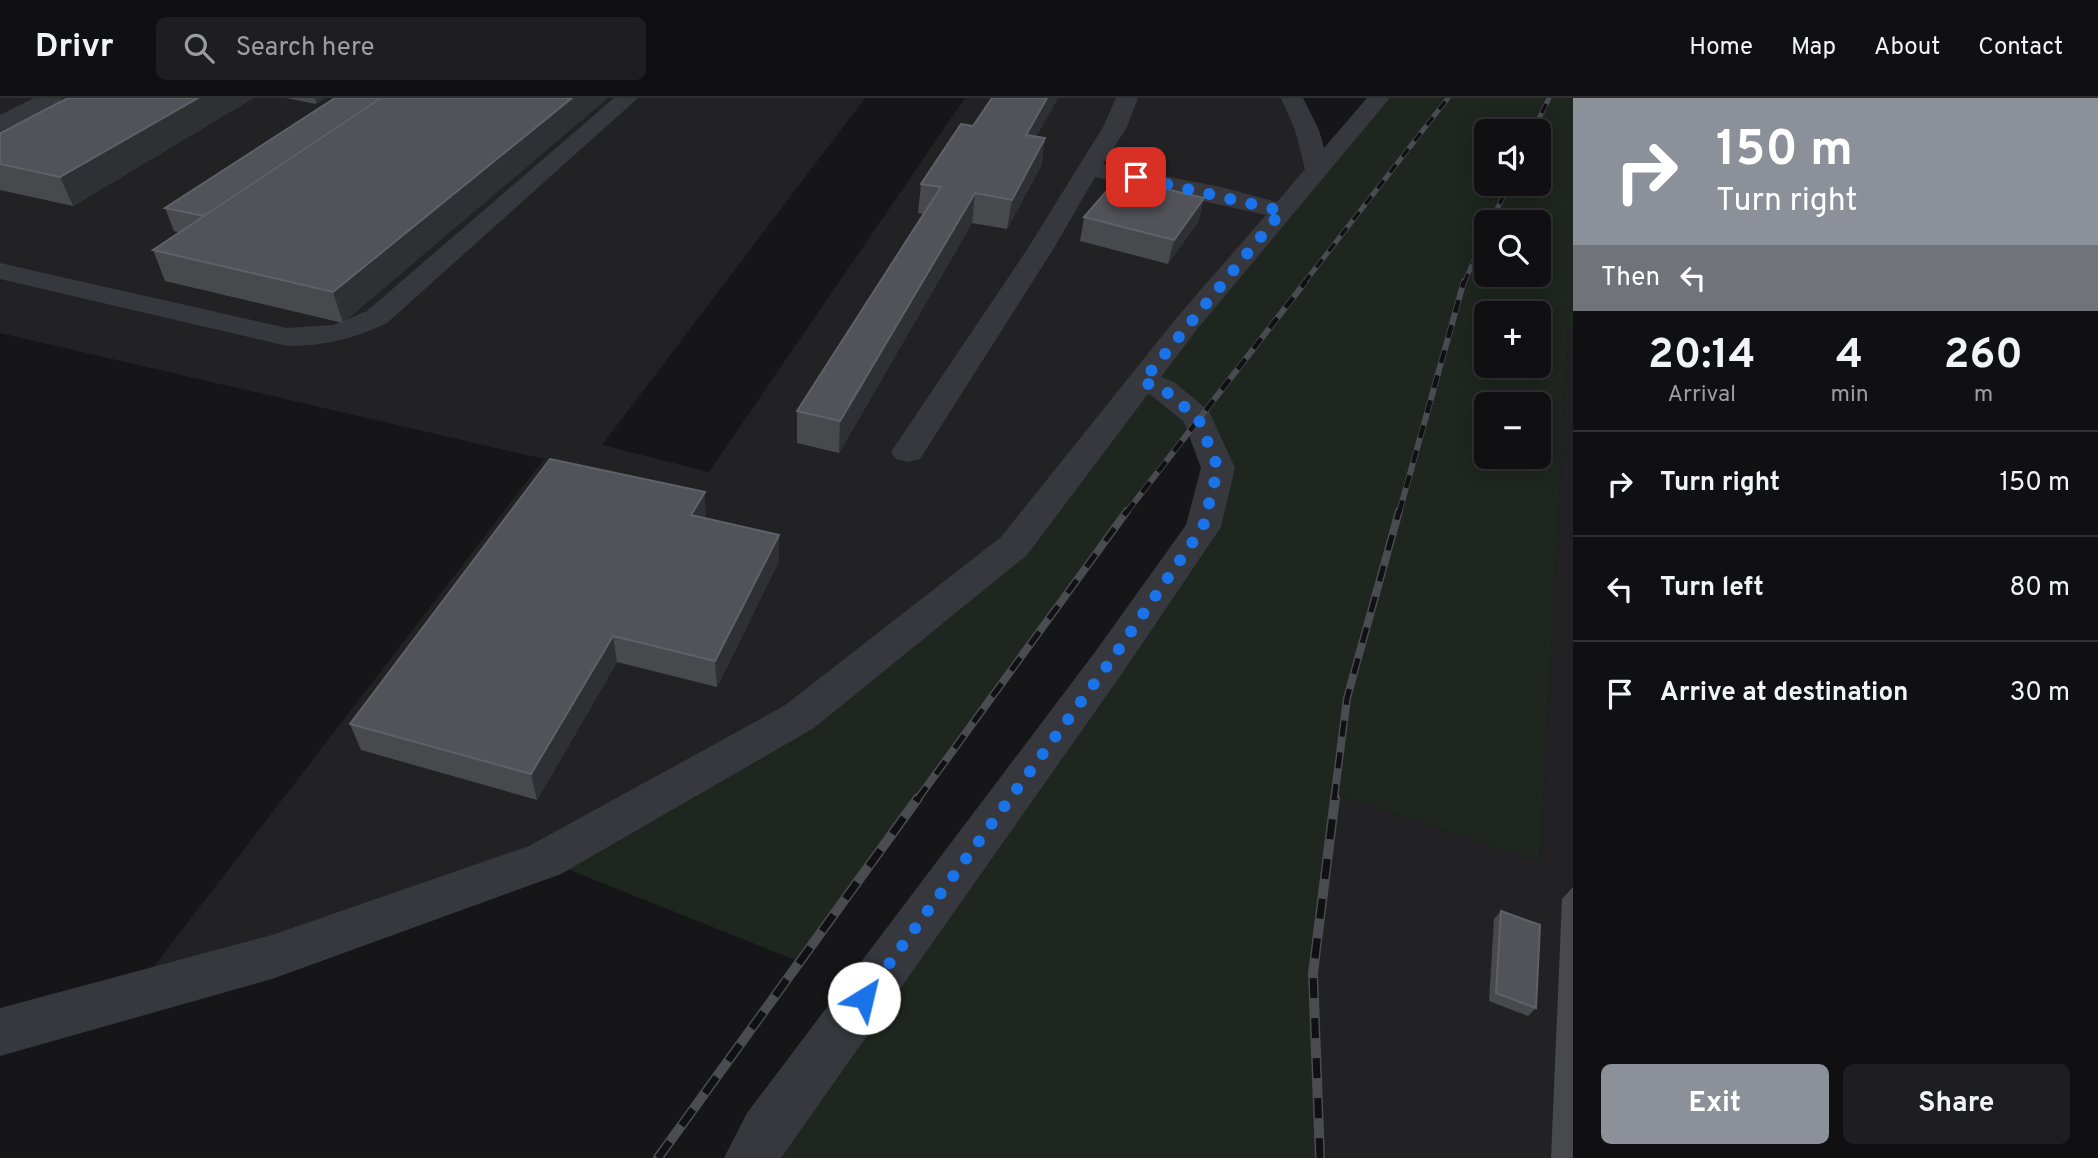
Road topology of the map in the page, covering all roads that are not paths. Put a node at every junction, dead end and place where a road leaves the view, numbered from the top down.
1 (51, 98) edge
2 (627, 98) edge
3 (1126, 98) edge
4 (1292, 98) edge
5 (1379, 98) edge
6 (0, 124) edge
7 (1088, 168) junction
8 (1317, 168) junction
9 (1282, 211) junction
10 (0, 271) edge
11 (1142, 382) junction
12 (908, 452) dead end
13 (0, 1032) edge
14 (751, 1158) edge

1 - 6 lane
2 - 10 lane
3 - 7 lane
4 - 8 lane
5 - 8 lane
7 - 9 lane
7 - 12 lane
8 - 9 lane
9 - 11 lane
11 - 13 lane
11 - 14 lane

